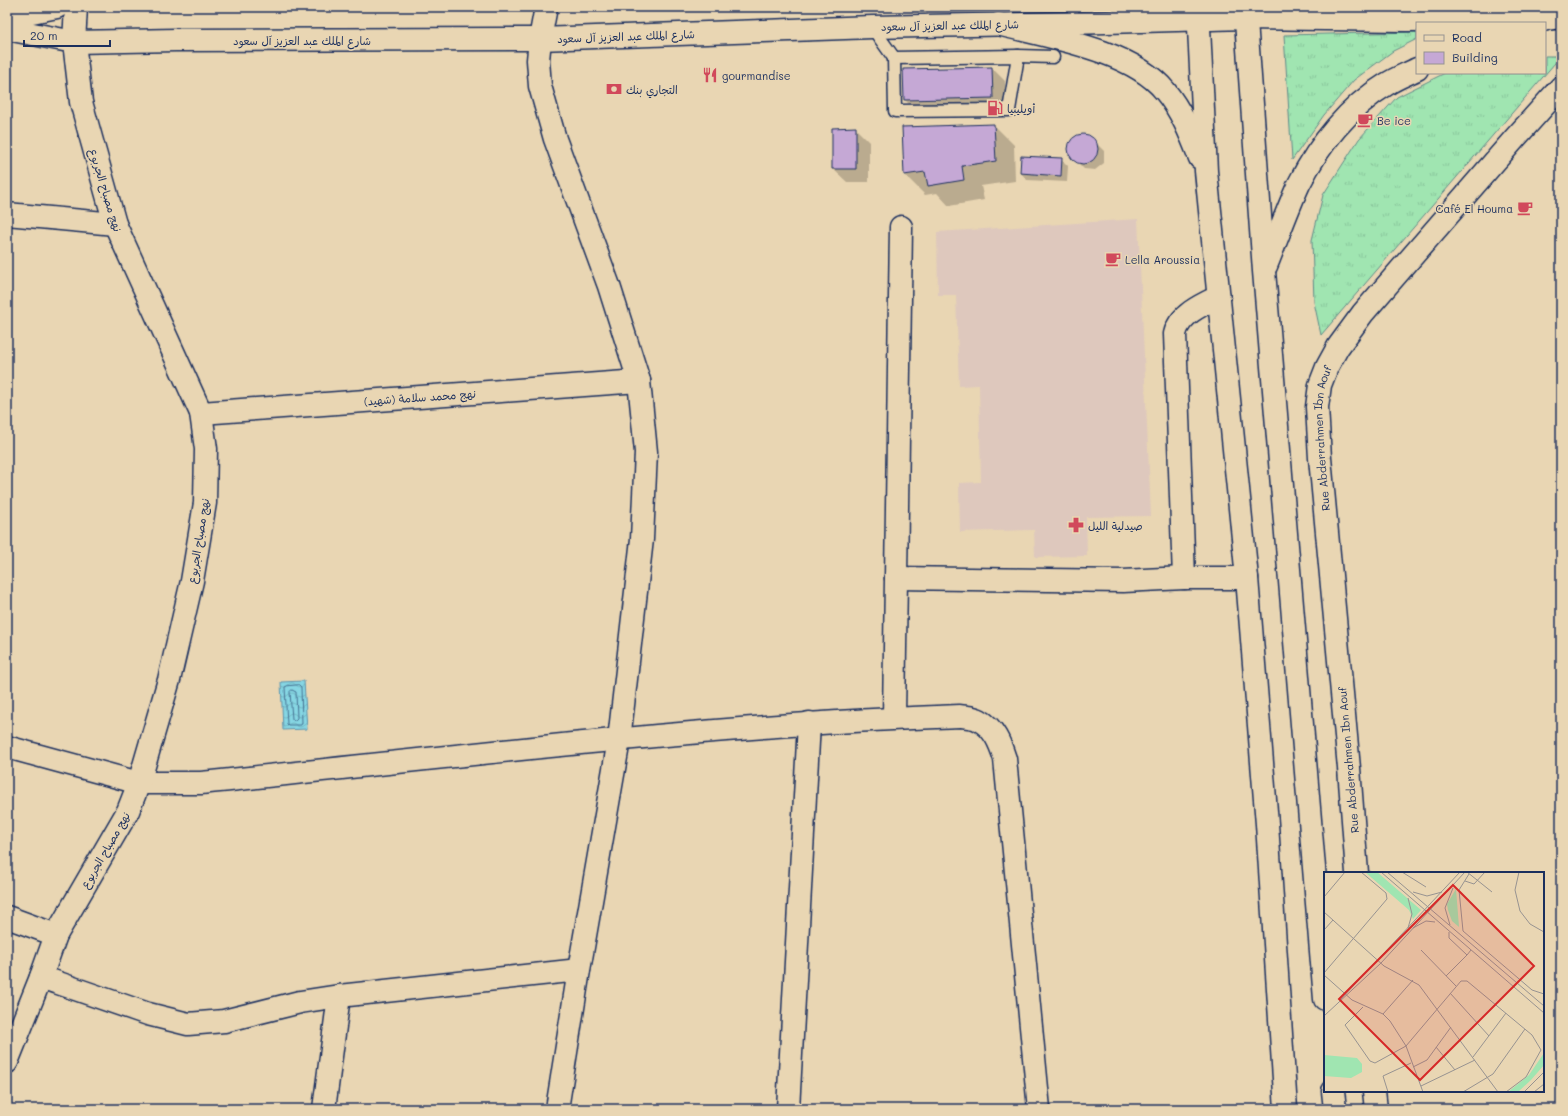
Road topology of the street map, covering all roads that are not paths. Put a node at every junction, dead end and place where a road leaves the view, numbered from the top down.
1 (57, 7) edge
2 (76, 7) edge
3 (546, 7) edge
4 (1246, 12) edge
5 (1198, 13) edge
6 (7, 17) edge
7 (1547, 20) edge
8 (998, 24) junction
9 (872, 27) junction
10 (7, 29) edge
11 (540, 39) junction
12 (74, 42) junction
13 (1018, 56) junction
14 (1052, 57) dead end
15 (894, 58) junction
16 (1416, 69) edge
17 (1561, 87) edge
18 (1206, 171) junction
19 (7, 214) edge
20 (115, 224) junction
21 (901, 228) dead end
22 (1264, 271) junction
23 (1218, 297) junction
24 (639, 381) junction
25 (201, 414) junction
26 (896, 578) junction
27 (1184, 578) junction
28 (1247, 578) junction
29 (894, 718) junction
30 (809, 723) junction
31 (619, 740) junction
32 (7, 747) edge
33 (139, 783) junction
34 (1356, 872) edge
35 (7, 917) edge
36 (56, 935) junction
37 (579, 970) junction
38 (41, 977) junction
39 (1324, 987) edge
40 (339, 996) junction
41 (7, 1062) edge
42 (1333, 1092) edge
43 (1374, 1092) edge
44 (324, 1109) edge
45 (557, 1109) edge
46 (788, 1109) edge
47 (1039, 1109) edge
48 (1286, 1109) edge
49 (1335, 1109) edge
50 (1376, 1109) edge

1 - 6 main road
2 - 12 main road, نهج مصباح الجربوع
3 - 11 main road
4 - 5 main road, شارع الملك عبد العزيز آل سعود
4 - 7 main road, شارع الملك عبد العزيز آل سعود
4 - 22 main road
5 - 8 main road, شارع الملك عبد العزيز آل سعود
5 - 18 main road
8 - 9 main road, شارع الملك عبد العزيز آل سعود
8 - 18 main road
9 - 11 main road, شارع الملك عبد العزيز آل سعود
9 - 15 lane
10 - 12 main road, شارع الملك عبد العزيز آل سعود
11 - 12 main road, شارع الملك عبد العزيز آل سعود
11 - 24 main road
12 - 20 main road, نهج مصباح الجربوع
13 - 14 lane
13 - 15 lane
13 - 15 lane
16 - 22 main road
17 - 34 main road, Rue Abderrahmen Ibn Aouf
18 - 23 main road
19 - 20 main road
20 - 25 main road, نهج مصباح الجربوع
21 - 26 main road
22 - 39 main road
23 - 27 main road
23 - 28 main road
24 - 25 main road, نهج محمد سلامة (شهيد)
24 - 31 main road
25 - 33 main road, نهج مصباح الجربوع
26 - 27 main road
26 - 29 main road
27 - 28 main road
28 - 48 main road
29 - 30 main road
29 - 47 main road
30 - 31 main road
30 - 46 main road
31 - 33 main road
31 - 37 main road
32 - 33 main road
33 - 36 main road, نهج مصباح الجربوع
35 - 36 main road
36 - 38 main road, نهج مصباح الجربوع
37 - 40 main road
37 - 45 main road
38 - 40 main road
38 - 41 main road, نهج مصباح الجربوع
40 - 44 main road
42 - 49 main road
43 - 50 main road

